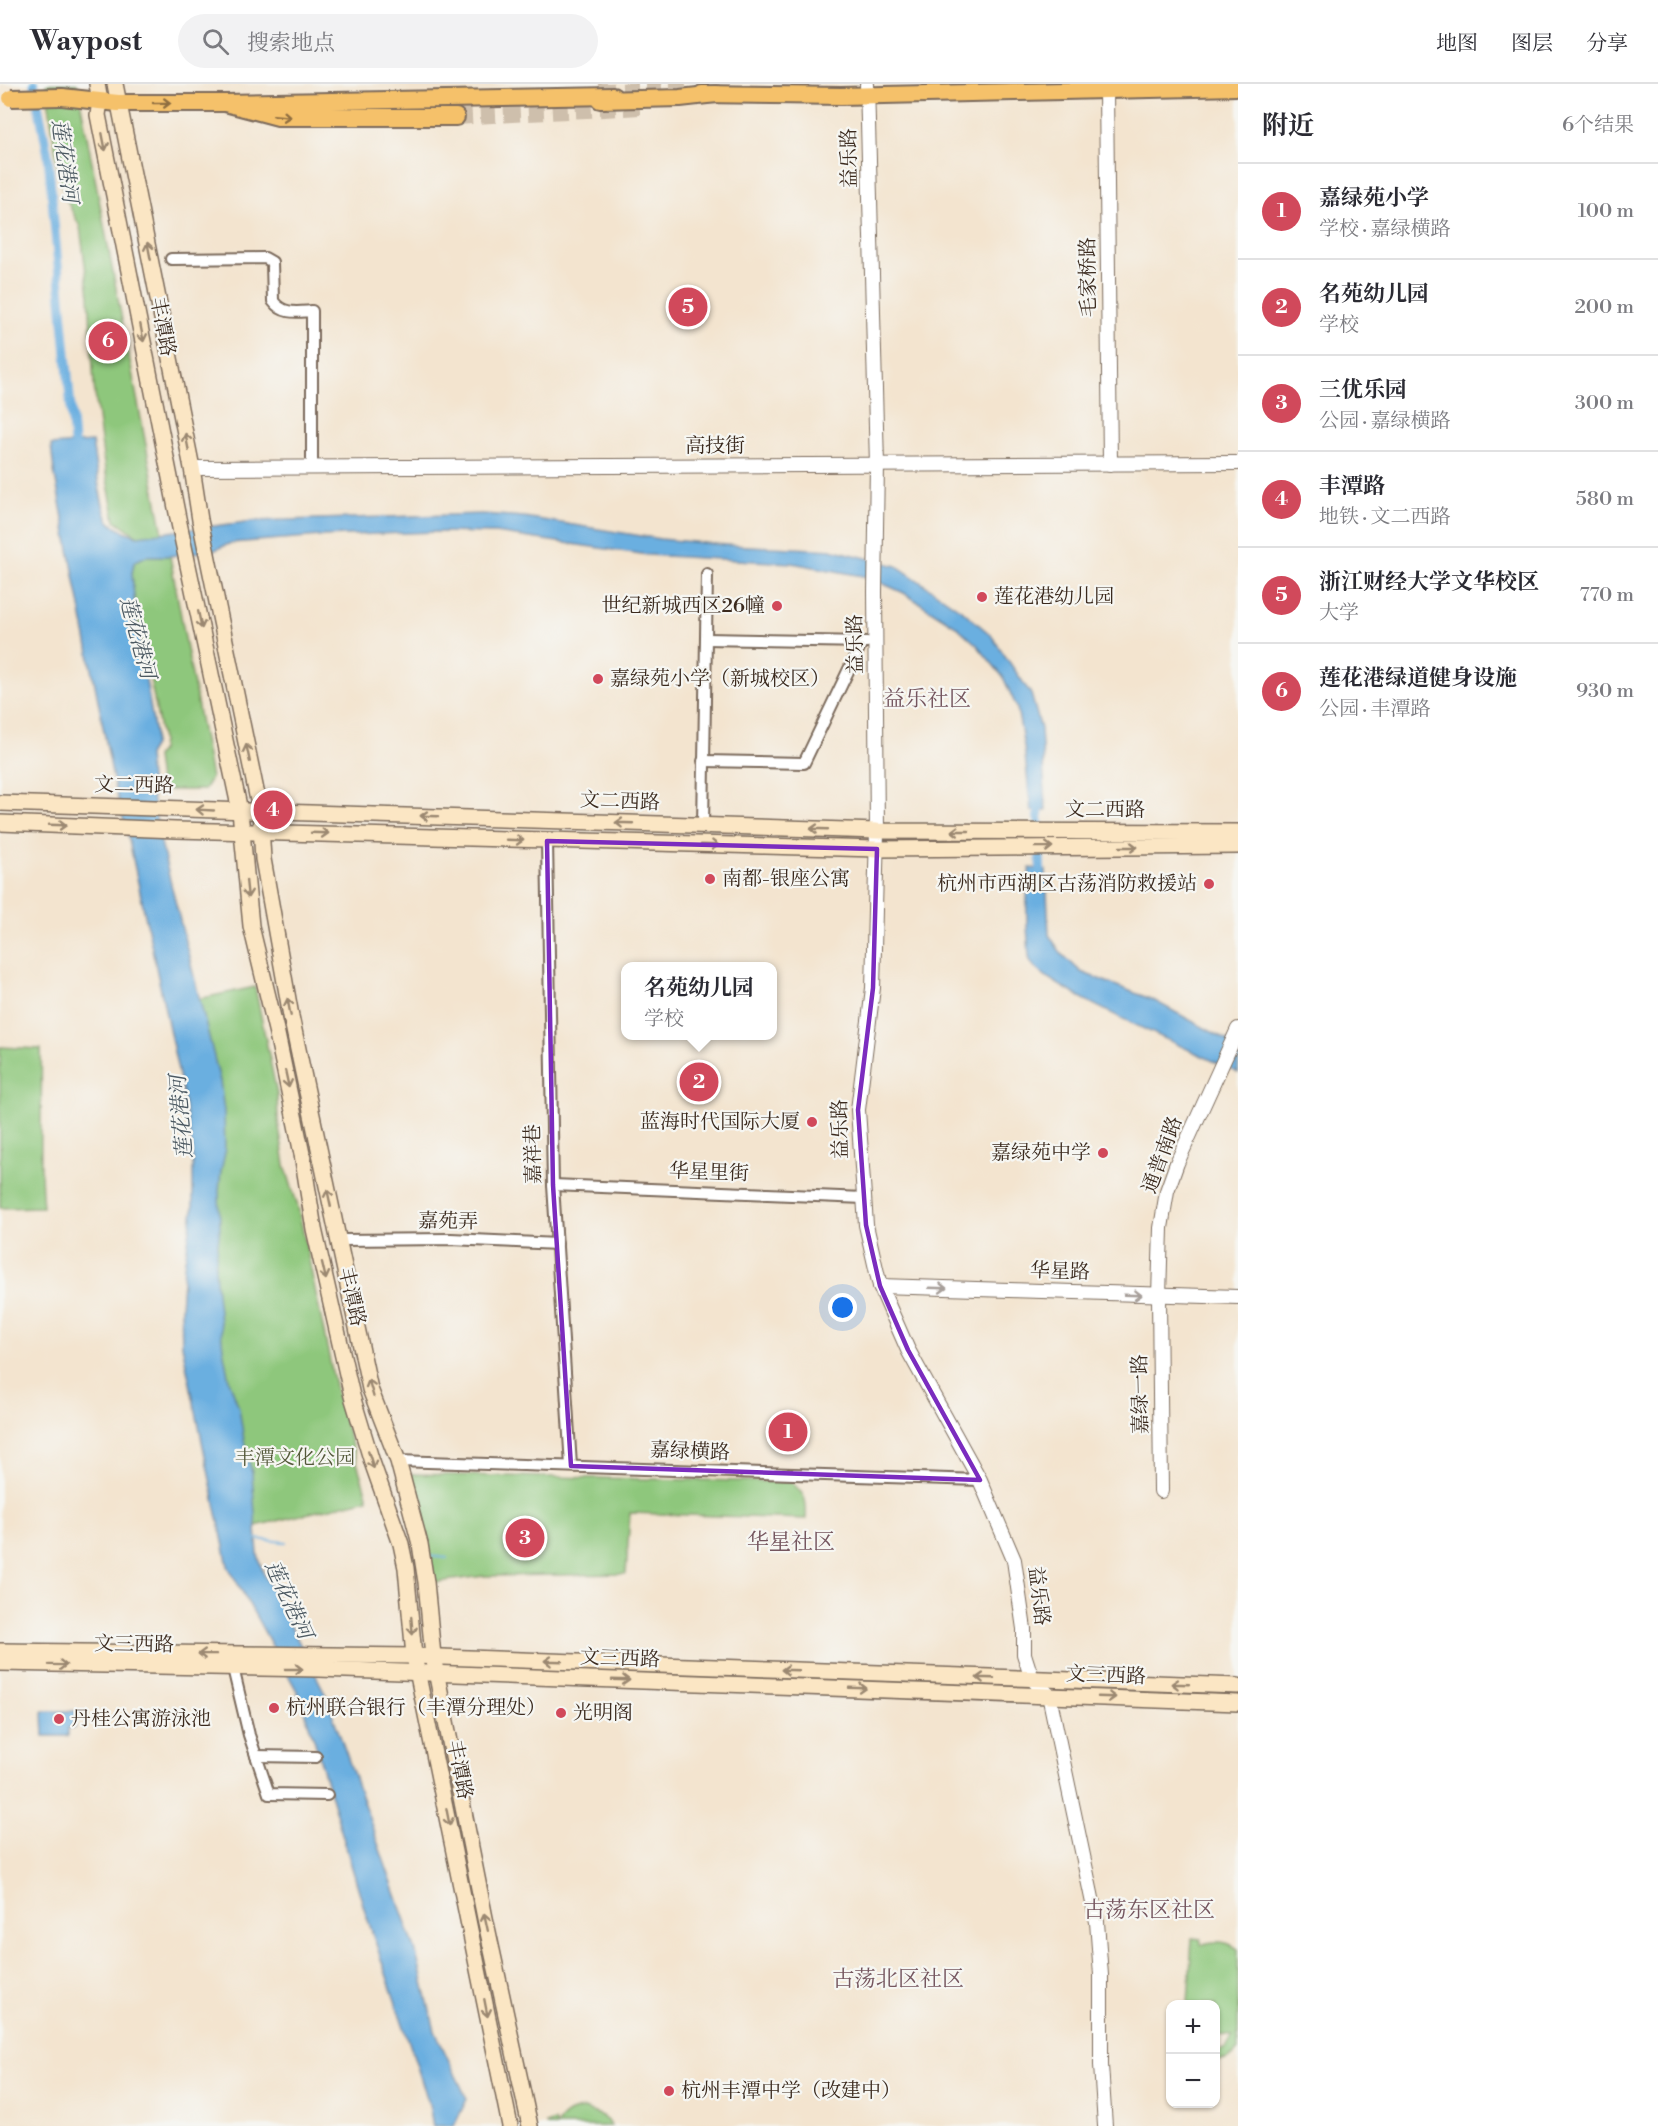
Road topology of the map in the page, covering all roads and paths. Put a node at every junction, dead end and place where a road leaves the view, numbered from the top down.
1 (97, 84) edge
2 (115, 84) edge
3 (1238, 87) edge
4 (867, 89) edge
5 (1106, 89) junction
6 (716, 94) junction
7 (6, 98) edge
8 (600, 100) dead end
9 (100, 101) junction
10 (118, 103) junction
11 (225, 103) junction
12 (456, 117) tunnel mouth
13 (171, 259) dead end
14 (1238, 463) edge
15 (1110, 464) junction
16 (877, 465) junction
17 (192, 468) junction
18 (312, 468) junction
19 (707, 574) dead end
20 (706, 639) junction
21 (869, 642) junction
22 (703, 761) junction
23 (0, 803) edge
24 (260, 810) junction
25 (240, 811) junction
26 (0, 824) edge
27 (703, 826) junction
28 (241, 831) junction
29 (262, 831) junction
30 (877, 831) junction
31 (1238, 832) edge
32 (547, 841) junction
33 (1238, 846) edge
34 (877, 849) junction
35 (1235, 1035) edge
36 (553, 1185) junction
37 (864, 1198) junction
38 (339, 1240) junction
39 (557, 1244) junction
40 (880, 1286) junction
41 (1159, 1296) junction
42 (1238, 1298) edge
43 (398, 1461) junction
44 (571, 1466) junction
45 (980, 1480) junction
46 (1161, 1491) dead end
47 (0, 1651) edge
48 (414, 1656) junction
49 (433, 1656) junction
50 (267, 1662) junction
51 (316, 1662) junction
52 (0, 1663) edge
53 (232, 1668) junction
54 (418, 1673) junction
55 (437, 1673) junction
56 (1032, 1679) junction
57 (1238, 1686) edge
58 (1049, 1695) junction
59 (1238, 1703) edge
60 (256, 1756) junction
61 (316, 1757) dead end
62 (327, 1795) dead end
63 (525, 2125) edge
64 (510, 2126) edge
65 (1105, 2126) edge

1 - 9 main road, 丰潭路
2 - 10 main road, 丰潭路
3 - 5 main road
4 - 5 main road
4 - 6 main road
4 - 16 street, 益乐路
5 - 15 street, 毛家桥路
6 - 8 main road
6 - 11 main road
7 - 9 main road, bridge
9 - 10 main road
9 -> 25 main road, 丰潭路
10 -> 11 main road
17 -> 10 main road, 丰潭路
11 -> 12 main road
13 - 18 street
14 - 15 street, 高技街
15 - 16 street, 高技街
16 - 18 street, 高技街
16 - 21 street, 益乐路
17 - 18 street, 高技街
24 -> 17 main road, 丰潭路
19 - 20 street
20 - 21 street
20 - 22 street
21 - 22 street
21 - 30 street, 益乐路
22 - 27 street
25 -> 23 main road, 文二西路
24 - 25 main road, 文二西路
27 -> 24 main road, 文二西路
24 - 29 main road, 丰潭路
25 - 28 main road, 丰潭路
26 -> 28 main road, 文二西路
30 -> 27 main road, 文二西路
28 - 29 main road, 文二西路
28 -> 48 main road, 丰潭路
29 -> 32 main road, 文二西路
38 -> 29 main road, 丰潭路
31 -> 30 main road, 文二西路
30 - 34 street, 益乐路
32 -> 34 main road, 文二西路
32 - 36 street, 嘉祥巷
34 -> 33 main road, 文二西路
34 - 37 street, 益乐路
35 - 41 street, 通普南路
36 - 37 street, 华星里街
36 - 39 street, 嘉祥巷
37 - 40 street, 益乐路
38 - 39 street, 嘉苑弄
43 -> 38 main road, 丰潭路
39 - 44 street, 嘉祥巷
40 -> 41 street, 华星路
40 - 45 street, 益乐路
41 - 42 street, 华星路
41 - 46 street, 嘉绿一路
43 - 44 street, 嘉绿横路
43 - 49 main road, 丰潭路
44 - 45 street, 嘉绿横路
45 - 56 street, 益乐路
50 -> 47 main road, 文三西路
48 - 49 main road, 文三西路
48 - 51 main road, 文三西路
48 - 54 main road, 丰潭路
49 - 55 main road, 丰潭路
56 -> 49 main road, 文三西路
50 - 51 main road, 文三西路
50 - 53 main road, 文三西路
51 - 54 main road, 文三西路
52 -> 53 main road, 文三西路
53 - 60 street
54 - 55 main road, 文三西路
54 -> 64 main road, 丰潭路
55 -> 58 main road, 文三西路
63 -> 55 main road, 丰潭路
57 -> 56 main road, 文三西路
56 - 58 street
58 -> 59 main road, 文三西路
58 - 65 street
60 - 61 street
60 - 62 street

